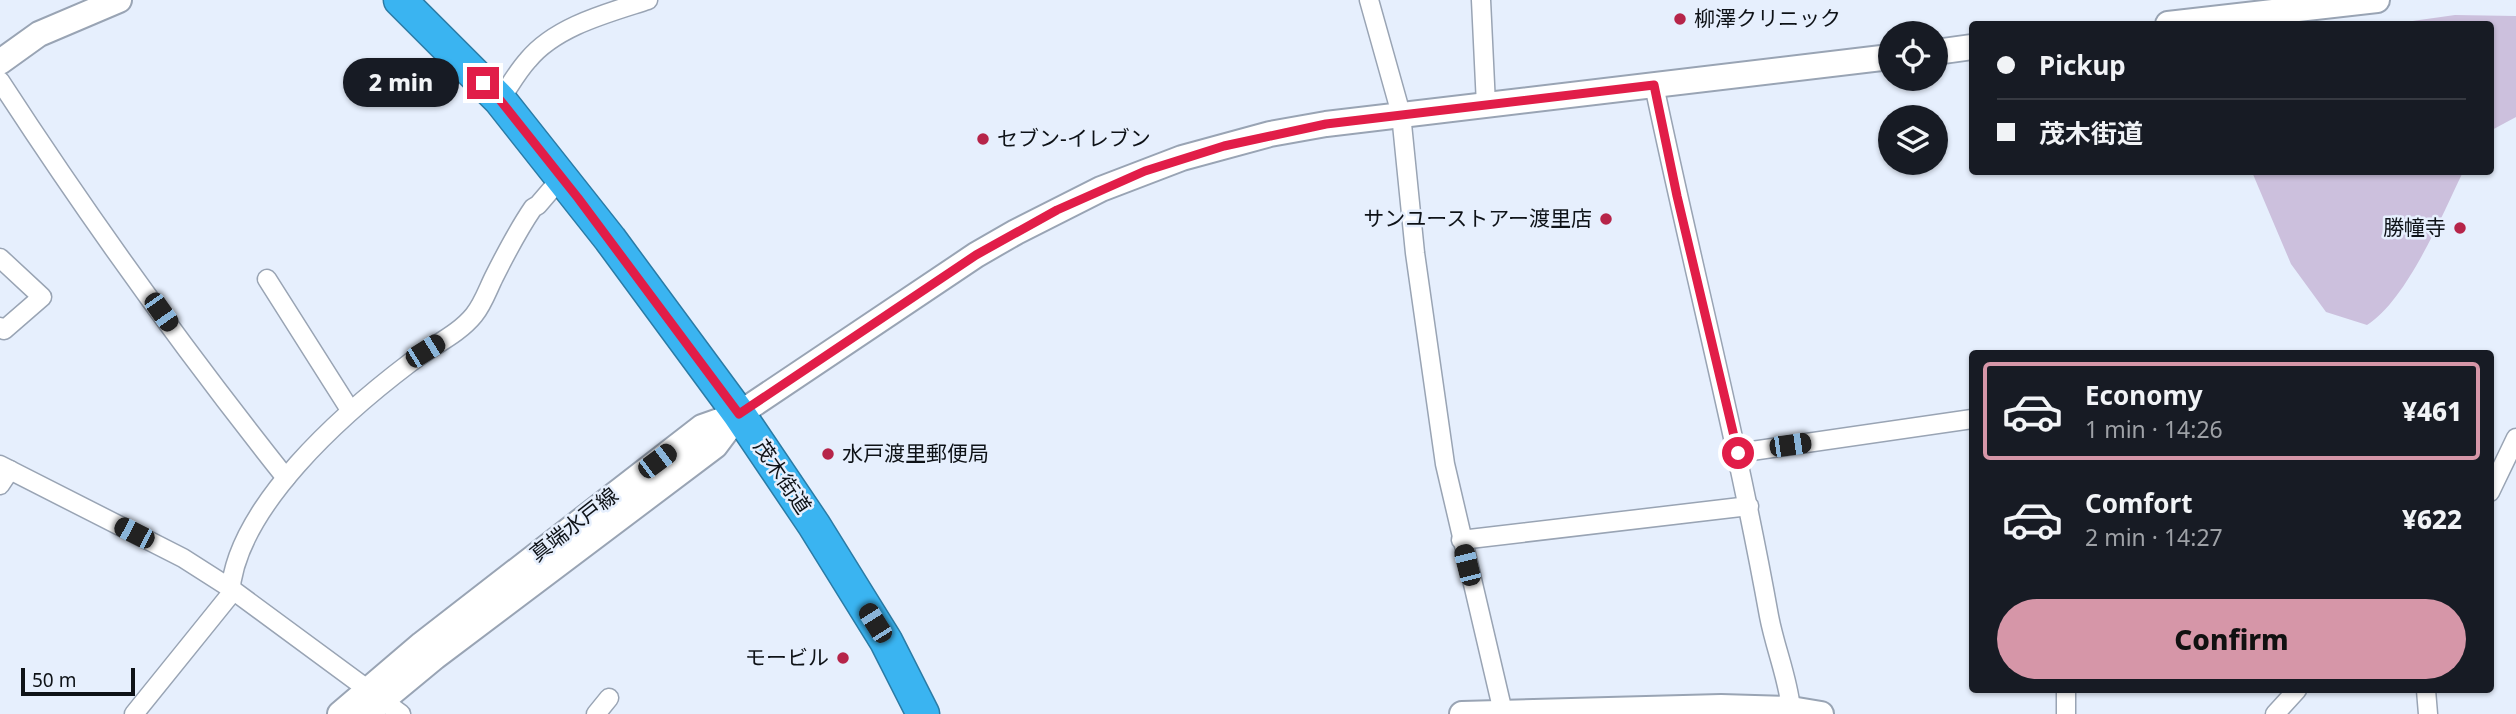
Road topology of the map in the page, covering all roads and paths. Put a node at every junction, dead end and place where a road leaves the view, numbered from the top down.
1 (119, 0) edge
2 (400, 0) edge
3 (1369, 0) edge
4 (1481, 0) edge
5 (2377, 0) edge
6 (640, 1) edge
7 (2194, 21) edge
8 (1969, 47) edge
9 (1948, 50) edge
10 (1878, 58) edge
11 (0, 62) edge
12 (0, 81) edge
13 (1654, 85) junction
14 (500, 100) junction
15 (1486, 105) junction
16 (1401, 114) junction
17 (562, 177) junction
18 (0, 258) edge
19 (267, 279) dead end
20 (0, 327) edge
21 (350, 410) junction
22 (739, 414) junction
23 (1969, 419) edge
24 (2516, 438) edge
25 (1738, 453) junction
26 (3, 473) edge
27 (286, 478) junction
28 (2494, 484) edge
29 (1749, 506) junction
30 (1461, 540) junction
31 (230, 588) junction
32 (2066, 693) edge
33 (2294, 693) edge
34 (2426, 693) edge
35 (609, 698) dead end
36 (379, 704) edge
37 (1503, 712) junction
38 (1633, 712) edge
39 (1805, 712) edge
40 (134, 714) edge
41 (340, 714) edge
42 (596, 714) edge
43 (923, 714) edge
44 (1462, 714) edge
45 (2066, 714) edge
46 (2276, 714) edge
47 (2428, 714) edge

1 - 11 street
2 - 14 highway, 茂木街道
3 - 16 street
4 - 15 street
5 - 7 street
6 - 14 street
8 - 9 street
10 - 13 street, 真端水戸線
12 - 27 street
13 - 15 street, 真端水戸線
13 - 25 street
14 - 17 highway, 茂木街道
15 - 16 street, 真端水戸線
16 - 22 street, 真端水戸線
16 - 30 street
17 - 21 street
17 - 22 highway, 茂木街道
18 - 20 street
19 - 21 street
21 - 27 street
22 - 36 street, 真端水戸線
22 - 43 highway, 茂木街道
23 - 25 street
24 - 28 street
25 - 29 street
26 - 31 street
27 - 31 street
29 - 30 street
29 - 39 street
30 - 37 street
31 - 36 street
31 - 40 street
32 - 45 street
33 - 46 street
34 - 47 street
35 - 42 street
36 - 41 street, 真端水戸線
37 - 38 street
37 - 44 street
38 - 39 street

